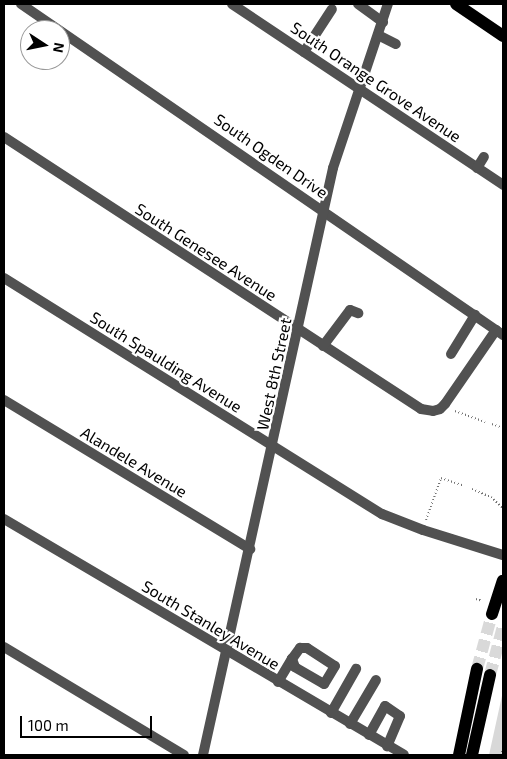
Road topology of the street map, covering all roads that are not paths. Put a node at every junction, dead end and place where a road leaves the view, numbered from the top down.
1 (21, 4) edge
2 (232, 4) edge
3 (358, 4) edge
4 (388, 4) edge
5 (456, 4) edge
6 (332, 9) dead end
7 (383, 22) junction
8 (378, 35) junction
9 (503, 36) edge
10 (396, 44) dead end
11 (304, 52) junction
12 (360, 90) junction
13 (4, 137) edge
14 (484, 157) dead end
15 (477, 168) junction
16 (503, 185) edge
17 (324, 212) junction
18 (4, 278) edge
19 (358, 313) dead end
20 (475, 316) junction
21 (299, 330) junction
22 (500, 332) edge
23 (324, 346) junction
24 (450, 354) dead end
25 (4, 400) edge
26 (273, 446) junction
27 (4, 519) edge
28 (250, 549) junction
29 (503, 555) edge
30 (503, 581) edge
31 (492, 614) tunnel mouth
32 (4, 648) edge
33 (226, 652) junction
34 (292, 659) dead end
35 (356, 669) dead end
36 (477, 669) tunnel mouth
37 (490, 675) tunnel mouth
38 (376, 680) dead end
39 (278, 682) junction
40 (331, 713) junction
41 (350, 724) junction
42 (369, 735) junction
43 (387, 746) junction
44 (400, 754) edge
45 (184, 755) edge
46 (203, 755) edge
47 (459, 755) edge
48 (472, 755) edge

1 - 17 street, South Ogden Drive
2 - 11 street, South Orange Grove Avenue
3 - 7 street
4 - 7 street, West 8th Street
5 - 9 main road
6 - 11 street
7 - 8 street, West 8th Street
8 - 10 street
8 - 12 street, West 8th Street
11 - 12 street, South Orange Grove Avenue
12 - 15 street, South Orange Grove Avenue
12 - 17 street, West 8th Street
13 - 21 street, South Genesee Avenue
14 - 15 street
15 - 16 street, South Orange Grove Avenue
17 - 20 street, South Ogden Drive
17 - 21 street, West 8th Street
18 - 26 street, South Spaulding Avenue
19 - 23 street
20 - 22 street, South Ogden Drive
20 - 24 street
21 - 23 street, South Genesee Avenue
21 - 26 street, West 8th Street
22 - 23 street, South Genesee Avenue
25 - 28 street, Alandele Avenue
26 - 28 street, West 8th Street
26 - 29 street, South Spaulding Avenue
27 - 33 street, South Stanley Avenue
28 - 33 street, West 8th Street
30 - 31 main road
32 - 45 street
33 - 39 street, South Stanley Avenue
33 - 46 street, West 8th Street
34 - 39 street
35 - 40 street
36 - 47 main road
37 - 48 main road
38 - 41 street
39 - 40 street, South Stanley Avenue
40 - 41 street, South Stanley Avenue
41 - 42 street, South Stanley Avenue
42 - 43 street, South Stanley Avenue
42 - 43 street
43 - 44 street, South Stanley Avenue

